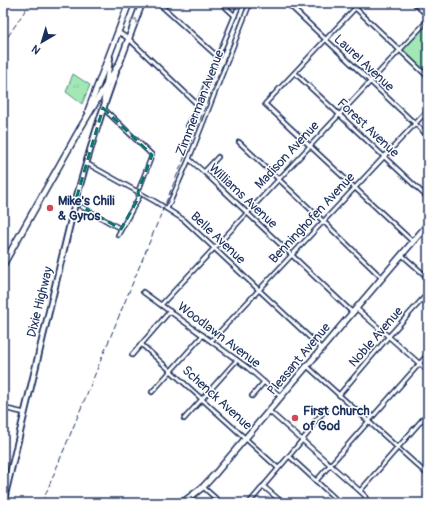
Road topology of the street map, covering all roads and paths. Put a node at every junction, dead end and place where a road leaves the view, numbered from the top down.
1 (129, 3) edge
2 (142, 3) edge
3 (158, 3) edge
4 (221, 3) edge
5 (240, 3) edge
6 (250, 3) edge
7 (287, 3) edge
8 (350, 3) edge
9 (360, 3) edge
10 (414, 3) edge
11 (355, 8) junction
12 (235, 16) junction
13 (428, 16) edge
14 (428, 20) edge
15 (118, 31) junction
16 (129, 38) junction
17 (326, 40) junction
18 (113, 43) junction
19 (400, 50) junction
20 (218, 57) junction
21 (120, 62) junction
22 (295, 73) junction
23 (428, 77) edge
24 (370, 82) junction
25 (105, 88) junction
26 (198, 105) junction
27 (103, 108) junction
28 (428, 110) edge
29 (340, 114) junction
30 (84, 123) junction
31 (415, 124) junction
32 (188, 126) dead end
33 (428, 136) edge
34 (239, 142) dead end
35 (310, 145) junction
36 (384, 156) junction
37 (218, 158) dead end
38 (189, 159) junction
39 (86, 163) junction
40 (204, 172) junction
41 (278, 180) junction
42 (355, 187) junction
43 (138, 192) junction
44 (428, 198) edge
45 (75, 203) junction
46 (167, 209) junction
47 (247, 213) junction
48 (324, 221) junction
49 (428, 224) edge
50 (121, 229) junction
51 (118, 235) dead end
52 (413, 242) junction
53 (214, 248) junction
54 (291, 255) junction
55 (402, 255) junction
56 (3, 265) edge
57 (382, 278) junction
58 (428, 278) edge
59 (258, 290) junction
60 (143, 292) dead end
61 (428, 294) edge
62 (161, 305) junction
63 (170, 311) junction
64 (355, 311) junction
65 (203, 335) junction
66 (389, 336) junction
67 (211, 340) junction
68 (141, 344) junction
69 (322, 348) junction
70 (428, 354) edge
71 (132, 355) dead end
72 (237, 360) junction
73 (420, 364) junction
74 (307, 366) junction
75 (171, 371) junction
76 (428, 371) edge
77 (264, 382) junction
78 (152, 392) dead end
79 (339, 395) junction
80 (252, 396) dead end
81 (281, 397) junction
82 (202, 398) junction
83 (3, 408) edge
84 (326, 409) dead end
85 (269, 411) junction
86 (25, 413) junction
87 (428, 413) edge
88 (184, 419) dead end
89 (369, 421) junction
90 (246, 438) junction
91 (302, 440) junction
92 (398, 447) junction
93 (289, 456) junction
94 (330, 464) junction
95 (278, 468) junction
96 (428, 475) edge
97 (316, 480) junction
98 (263, 486) junction
99 (203, 487) junction
100 (360, 491) junction
101 (367, 502) dead end
102 (3, 503) edge
103 (182, 503) edge
104 (221, 503) edge
105 (249, 503) edge
106 (283, 503) edge
107 (340, 503) edge

1 - 15 main road, Dixie Highway
16 -> 2 main road, Dixie Highway
3 - 20 street
4 - 12 street
5 - 12 street, Zimmerman Avenue
6 - 38 street, Zimmerman Avenue
7 - 17 street, Laurel Avenue
8 - 11 street
9 - 11 street
10 - 13 street
11 - 17 street
11 - 19 street
12 - 20 street, Zimmerman Avenue
14 - 19 street, Madison Avenue
15 - 16 street
15 - 18 main road, Dixie Highway
16 - 21 main road, Dixie Highway
16 - 26 street
17 - 22 street
17 - 24 street, Laurel Avenue
18 - 25 street, Dixie Highway
18 - 30 main road
19 - 23 street
19 - 24 street, Madison Avenue
20 - 26 street, Zimmerman Avenue
21 - 25 main road
21 - 27 street, Dixie Highway
22 - 29 street, Forest Avenue
22 - 35 street
24 - 29 street, Madison Avenue
24 - 31 street, Laurel Avenue
25 - 27 street, Dixie Highway
25 - 30 main road
26 - 32 street, Zimmerman Avenue
27 - 39 street, Dixie Highway
27 - 43 street
28 - 31 street, Benninghofen Avenue
29 - 35 street, Madison Avenue
29 - 36 street, Forest Avenue
30 - 56 main road
31 - 33 street, Laurel Avenue
31 - 36 street, Benninghofen Avenue
34 - 41 street
35 - 41 street, Madison Avenue
35 - 42 street
36 - 42 street, Benninghofen Avenue
36 - 44 street, Forest Avenue
37 - 40 street
38 - 40 street, Williams Avenue
38 - 46 street, Zimmerman Avenue
39 - 43 street, Belle Avenue
39 - 45 street, Dixie Highway
40 - 47 street, Williams Avenue
41 - 47 street, Madison Avenue
41 - 48 street
42 - 48 street, Benninghofen Avenue
42 - 52 street
43 - 46 street, Belle Avenue
43 - 50 street
45 - 50 street
45 - 86 street, Dixie Highway
46 - 53 street, Belle Avenue
47 - 53 street, Madison Avenue
47 - 54 street, Williams Avenue
48 - 54 street, Benninghofen Avenue
48 - 57 street
49 - 52 main road, Pleasant Avenue
50 - 51 street
52 - 55 main road, Pleasant Avenue
53 - 59 street, Belle Avenue
53 - 62 street, Madison Avenue
54 - 59 street, Benninghofen Avenue
54 - 64 street, Williams Avenue
55 - 57 main road, Pleasant Avenue
55 - 58 street
57 - 64 main road, Pleasant Avenue
59 - 67 street, Benninghofen Avenue
59 - 69 street, Belle Avenue
60 - 62 street, Woodlawn Avenue
61 - 66 street, Noble Avenue
62 - 63 street, Woodlawn Avenue
63 - 65 street, Woodlawn Avenue
63 - 68 street
64 - 66 street, Williams Avenue
64 - 69 main road, Pleasant Avenue
65 - 67 street, Woodlawn Avenue
65 - 75 street
66 - 73 street, Williams Avenue
66 - 79 street, Noble Avenue
67 - 72 street, Woodlawn Avenue
68 - 71 street
68 - 75 street, Schenck Avenue
69 - 74 main road, Pleasant Avenue
70 - 73 street
72 - 77 street, Woodlawn Avenue
72 - 82 street
73 - 76 street, Williams Avenue
73 - 89 street
74 - 79 street
74 - 81 main road, Pleasant Avenue
75 - 78 street
75 - 82 street, Schenck Avenue
77 - 80 street
77 - 81 street, Woodlawn Avenue
79 - 89 street
81 - 85 main road, Pleasant Avenue
82 - 88 street
82 - 90 street, Schenck Avenue
83 - 86 street
84 - 91 street
85 - 90 main road, Pleasant Avenue
85 - 91 street
86 - 102 street, Dixie Highway
87 - 92 street
89 - 92 street
89 - 94 street
90 - 95 street, Schenck Avenue
90 - 99 main road, Pleasant Avenue
91 - 93 street
91 - 94 street
92 - 96 street
92 - 100 street
93 - 95 street
93 - 97 street
94 - 97 street
94 - 100 street
95 - 98 street
97 - 107 street
98 - 105 street
98 - 106 street
99 - 103 main road, Pleasant Avenue
99 - 104 street
100 - 101 street

